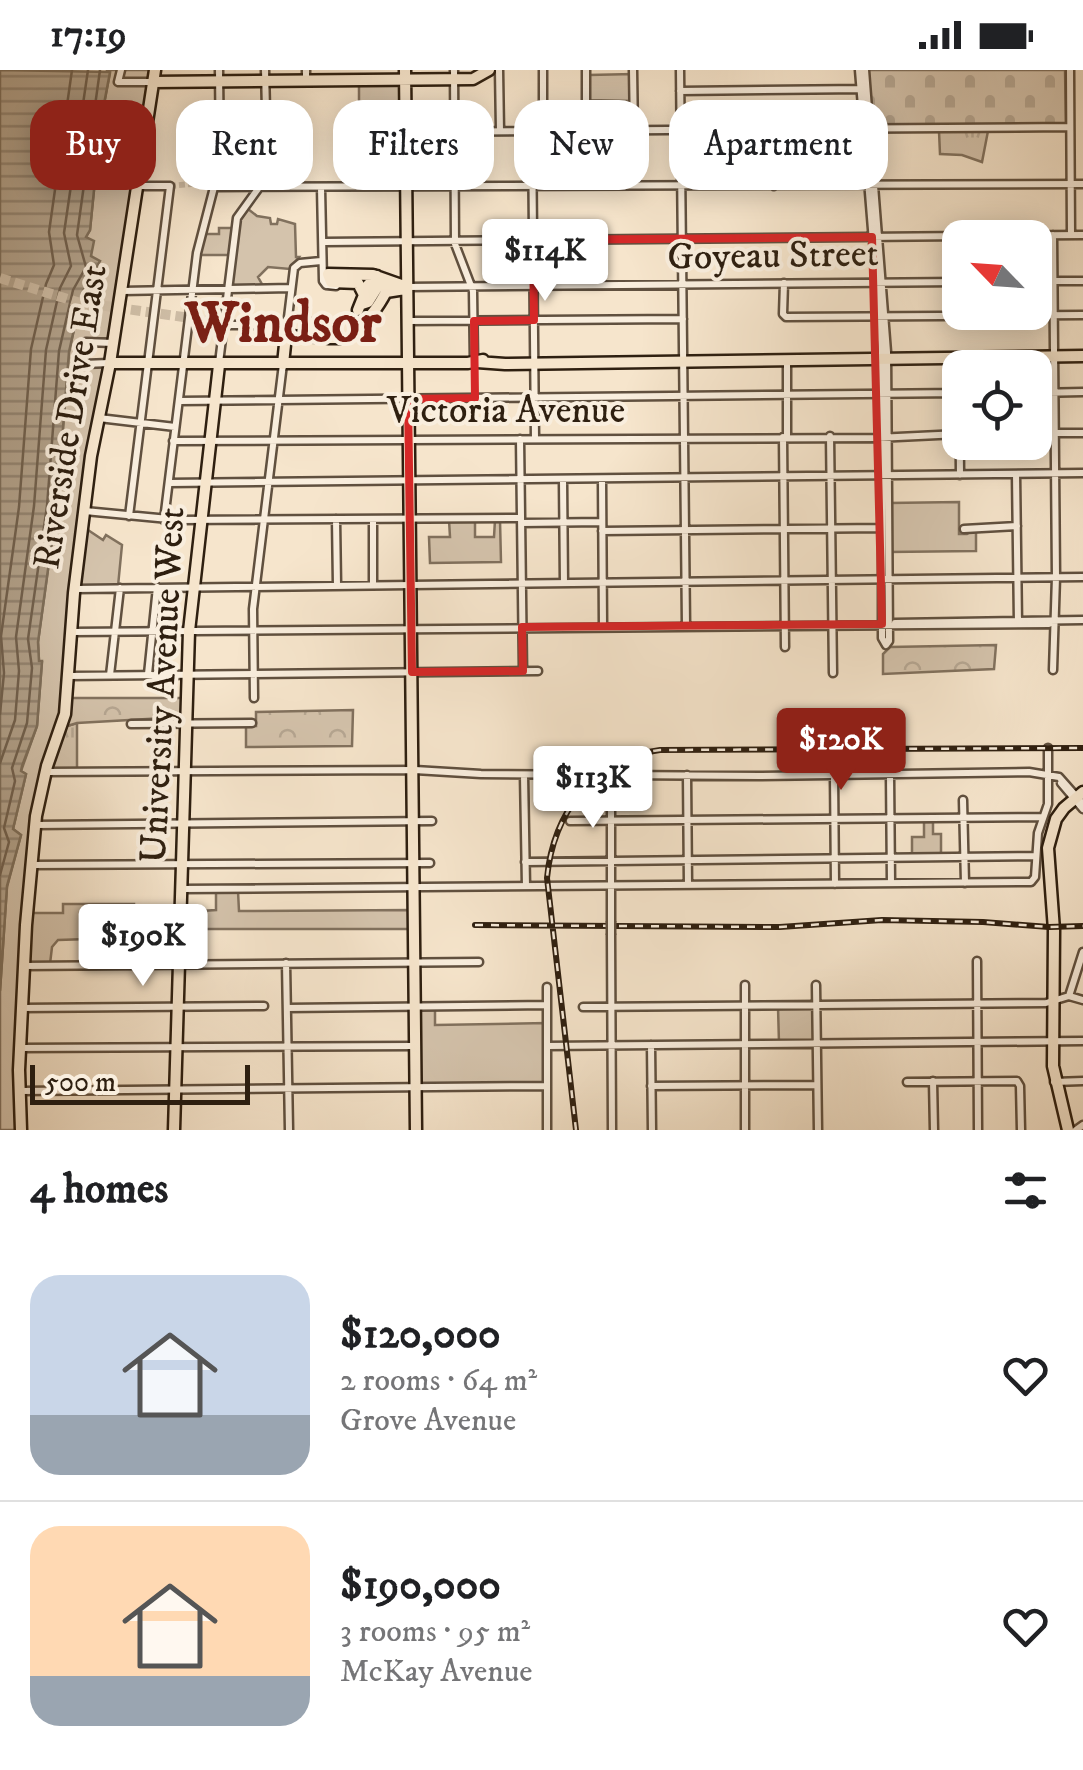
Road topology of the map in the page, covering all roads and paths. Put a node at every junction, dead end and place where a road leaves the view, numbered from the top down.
1 (121, 70) edge
2 (489, 70) edge
3 (500, 70) edge
4 (543, 70) edge
5 (586, 70) edge
6 (633, 70) edge
7 (680, 70) edge
8 (862, 70) edge
9 (1070, 70) edge
10 (454, 74) edge
11 (265, 75) edge
12 (306, 75) edge
13 (356, 75) edge
14 (405, 75) edge
15 (154, 76) edge
16 (219, 76) edge
17 (864, 90) junction
18 (680, 91) junction
19 (266, 100) edge
20 (405, 100) edge
21 (454, 100) edge
22 (543, 100) edge
23 (586, 100) dead end
24 (633, 100) edge
25 (680, 100) edge
26 (865, 100) edge
27 (1070, 127) junction
28 (888, 129) edge
29 (494, 132) edge
30 (500, 132) junction
31 (514, 132) edge
32 (1070, 184) junction
33 (1083, 184) edge
34 (888, 185) edge
35 (156, 186) edge
36 (313, 188) edge
37 (321, 188) junction
38 (333, 188) edge
39 (136, 190) edge
40 (215, 190) edge
41 (247, 190) edge
42 (260, 190) edge
43 (406, 190) edge
44 (455, 190) edge
45 (533, 190) edge
46 (681, 190) edge
47 (871, 190) edge
48 (249, 203) junction
49 (1053, 235) junction
50 (1070, 235) junction
51 (1083, 235) edge
52 (876, 237) junction
53 (533, 240) junction
54 (682, 240) junction
55 (407, 241) junction
56 (455, 241) junction
57 (324, 242) junction
58 (321, 261) junction
59 (377, 276) junction
60 (1083, 280) edge
61 (1054, 281) junction
62 (879, 282) junction
63 (942, 282) edge
64 (784, 283) junction
65 (390, 284) junction
66 (682, 284) junction
67 (472, 286) junction
68 (534, 286) junction
69 (408, 287) junction
70 (292, 288) junction
71 (229, 289) junction
72 (156, 290) junction
73 (192, 290) junction
74 (122, 291) junction
75 (355, 311) junction
76 (1054, 315) junction
77 (1083, 315) edge
78 (882, 317) junction
79 (683, 319) junction
80 (534, 320) junction
81 (474, 321) junction
82 (408, 322) junction
83 (309, 324) dead end
84 (224, 325) junction
85 (292, 333) junction
86 (113, 343) junction
87 (1054, 356) junction
88 (1083, 356) edge
89 (942, 357) edge
90 (884, 358) junction
91 (684, 359) junction
92 (786, 359) junction
93 (534, 361) junction
94 (408, 362) junction
95 (475, 362) junction
96 (110, 363) junction
97 (147, 364) junction
98 (282, 364) junction
99 (183, 365) junction
100 (219, 365) junction
101 (1054, 392) junction
102 (1083, 392) edge
103 (942, 393) edge
104 (884, 394) junction
105 (787, 395) junction
106 (684, 396) junction
107 (535, 397) junction
108 (408, 399) junction
109 (278, 400) junction
110 (178, 401) junction
111 (214, 402) junction
112 (98, 418) junction
113 (140, 423) junction
114 (175, 428) junction
115 (1055, 433) junction
116 (1083, 433) edge
117 (942, 434) edge
118 (884, 435) junction
119 (785, 436) junction
120 (830, 436) junction
121 (520, 438) junction
122 (535, 438) junction
123 (684, 438) junction
124 (409, 440) junction
125 (273, 441) junction
126 (174, 442) junction
127 (210, 442) junction
128 (960, 460) edge
129 (1083, 473) edge
130 (1016, 474) junction
131 (1055, 474) junction
132 (960, 475) junction
133 (884, 476) junction
134 (831, 477) junction
135 (783, 478) junction
136 (684, 479) junction
137 (520, 480) junction
138 (563, 480) junction
139 (602, 480) junction
140 (409, 481) junction
141 (268, 482) junction
142 (168, 483) junction
143 (205, 483) junction
144 (84, 511) junction
145 (129, 516) junction
146 (336, 519) junction
147 (372, 519) junction
148 (410, 519) junction
149 (164, 520) junction
150 (200, 520) junction
151 (264, 520) junction
152 (521, 521) junction
153 (564, 522) junction
154 (1016, 526) junction
155 (602, 527) junction
156 (832, 528) junction
157 (884, 528) junction
158 (784, 529) junction
159 (964, 529) dead end
160 (685, 530) junction
161 (1083, 577) edge
162 (1017, 578) junction
163 (1056, 578) junction
164 (885, 579) junction
165 (784, 580) junction
166 (832, 580) junction
167 (686, 581) junction
168 (603, 582) junction
169 (522, 583) junction
170 (564, 583) junction
171 (410, 584) junction
172 (337, 585) junction
173 (373, 585) junction
174 (256, 586) junction
175 (192, 587) junction
176 (120, 588) junction
177 (158, 588) junction
178 (74, 589) junction
179 (1056, 620) junction
180 (1083, 620) edge
181 (1018, 622) junction
182 (889, 623) junction
183 (785, 624) junction
184 (833, 624) junction
185 (603, 626) junction
186 (686, 626) junction
187 (522, 627) junction
188 (411, 628) junction
189 (254, 630) junction
190 (152, 631) junction
191 (189, 631) junction
192 (71, 632) junction
193 (115, 632) junction
194 (785, 646) dead end
195 (538, 670) dead end
196 (1053, 670) dead end
197 (523, 671) junction
198 (412, 672) junction
199 (254, 673) junction
200 (148, 674) junction
201 (188, 674) junction
202 (834, 674) dead end
203 (110, 675) junction
204 (68, 676) junction
205 (254, 698) dead end
206 (187, 719) junction
207 (131, 724) dead end
208 (252, 724) dead end
209 (1048, 748) dead end
210 (413, 770) junction
211 (46, 772) junction
212 (185, 772) junction
213 (524, 774) junction
214 (890, 774) junction
215 (1048, 774) junction
216 (611, 775) junction
217 (687, 775) junction
218 (834, 775) junction
219 (1078, 796) edge
220 (963, 800) dead end
221 (1043, 817) junction
222 (964, 818) junction
223 (834, 819) junction
224 (890, 819) junction
225 (688, 820) junction
226 (413, 821) junction
227 (432, 821) dead end
228 (570, 821) dead end
229 (611, 821) junction
230 (183, 823) junction
231 (35, 825) junction
232 (1036, 856) junction
233 (964, 857) junction
234 (835, 858) junction
235 (891, 858) junction
236 (688, 860) junction
237 (611, 861) junction
238 (414, 862) junction
239 (526, 862) junction
240 (430, 863) dead end
241 (182, 864) junction
242 (30, 865) junction
243 (891, 883) junction
244 (965, 883) junction
245 (835, 884) junction
246 (688, 885) junction
247 (526, 886) junction
248 (611, 886) junction
249 (414, 887) junction
250 (181, 889) junction
251 (1083, 952) edge
252 (414, 962) junction
253 (480, 962) dead end
254 (977, 962) dead end
255 (179, 964) junction
256 (286, 964) junction
257 (24, 966) junction
258 (744, 985) dead end
259 (816, 985) dead end
260 (547, 987) dead end
261 (1069, 996) junction
262 (1083, 1000) edge
263 (1052, 1002) junction
264 (977, 1004) junction
265 (547, 1005) junction
266 (816, 1005) junction
267 (264, 1006) dead end
268 (415, 1006) junction
269 (744, 1006) junction
270 (178, 1007) junction
271 (582, 1007) dead end
272 (612, 1007) junction
273 (22, 1008) junction
274 (287, 1008) junction
275 (1052, 1041) junction
276 (1083, 1041) edge
277 (978, 1042) junction
278 (744, 1044) junction
279 (817, 1044) junction
280 (651, 1045) junction
281 (288, 1046) junction
282 (415, 1046) junction
283 (547, 1046) junction
284 (612, 1046) junction
285 (176, 1047) junction
286 (20, 1048) junction
287 (978, 1081) junction
288 (1083, 1081) edge
289 (907, 1082) dead end
290 (933, 1082) junction
291 (1054, 1082) junction
292 (744, 1085) junction
293 (817, 1085) junction
294 (547, 1086) junction
295 (652, 1086) junction
296 (416, 1087) junction
297 (288, 1088) junction
298 (175, 1089) junction
299 (20, 1090) junction
300 (1083, 1125) edge
301 (21, 1130) edge
302 (174, 1130) edge
303 (289, 1130) edge
304 (416, 1130) edge
305 (547, 1130) edge
306 (612, 1130) edge
307 (652, 1130) edge
308 (745, 1130) edge
309 (818, 1130) edge
310 (934, 1130) edge
311 (978, 1130) edge
312 (1021, 1130) edge
313 (1072, 1130) edge

1 - 15 street
2 - 10 main road
3 - 30 street
4 - 22 street
5 - 23 street
6 - 24 street
7 - 18 street
8 - 17 street
9 - 27 street
10 - 14 main road
10 - 21 street
11 - 12 main road
11 - 16 main road
11 - 19 street
12 - 13 main road
13 - 14 main road
14 - 20 main road
15 - 16 main road
17 - 18 street
17 - 26 street
18 - 25 street
27 - 28 street
27 - 32 street
29 - 30 street
30 - 31 street
32 - 33 street
32 - 34 street
32 - 50 street
35 - 72 street
36 - 37 street
37 - 38 street
37 - 57 street
39 - 74 main road, Riverside Drive East
40 - 73 street
41 - 48 street
42 - 48 street
43 - 55 main road
44 - 56 street
45 - 53 street
46 - 54 street
47 - 52 street
48 - 71 street
49 - 50 street
49 - 52 street
49 - 61 street
50 - 51 street
52 - 54 street
52 - 62 street
53 - 54 street
53 - 56 street
53 - 68 street
54 - 66 street
55 - 56 street
55 - 57 street
55 - 69 main road
56 - 67 street
57 - 58 street
58 - 70 street
58 - 75 street
59 - 65 main road
59 - 75 main road
59 - 75 main road
60 - 61 street
61 - 76 street
62 - 63 street, Goyeau Street
62 - 64 street, Goyeau Street
62 - 78 street
64 - 66 street, Goyeau Street
64 - 78 street
65 - 69 main road
65 - 75 main road
66 - 68 street, Goyeau Street
66 - 79 street
67 - 68 street, Goyeau Street
67 - 69 street, Goyeau Street
67 - 81 street
68 - 80 street
69 - 75 main road
69 - 82 main road
70 - 71 street
70 - 85 street
71 - 73 street
71 - 84 street
72 - 73 street
72 - 74 street
72 - 97 street
73 - 99 street
74 - 86 main road, Riverside Drive East
75 - 83 main road
75 - 85 main road
76 - 77 street
76 - 78 street
76 - 87 street
78 - 90 street
79 - 80 street
79 - 91 street
80 - 81 street
80 - 93 street
81 - 82 street
81 - 95 street
82 - 94 main road
84 - 85 street
84 - 100 street
85 - 98 main road
86 - 96 main road, Riverside Drive East
86 - 96 street
87 - 88 main road
87 - 101 street
89 - 90 main road
90 - 92 main road
90 - 104 street
91 - 92 main road
91 - 93 main road
91 - 106 street
92 - 105 street
93 - 95 main road
93 - 107 street
94 - 95 main road
94 - 98 main road
94 - 108 main road
96 - 97 main road
96 - 112 main road, Riverside Drive East
97 - 99 main road
97 - 113 street
98 - 100 main road
98 - 109 street
99 - 100 main road
99 - 110 street
100 - 111 main road, University Avenue West
101 - 102 street
101 - 115 street
103 - 104 street
104 - 105 street
104 - 118 street
105 - 106 street
105 - 119 street
106 - 107 street
106 - 123 street
107 - 108 street
107 - 122 street
108 - 109 street
108 - 124 main road
109 - 111 street
109 - 125 street
110 - 111 street
110 - 114 street
111 - 127 main road, University Avenue West
112 - 113 street
112 - 144 main road, Riverside Drive East
113 - 114 street
113 - 145 street
114 - 126 street
115 - 116 street
115 - 131 street
117 - 118 street, Victoria Avenue
118 - 120 street, Victoria Avenue
118 - 133 street
119 - 120 street, Victoria Avenue
119 - 123 street, Victoria Avenue
119 - 135 street
120 - 134 street
121 - 122 street, Victoria Avenue
121 - 124 street, Victoria Avenue
121 - 137 street
122 - 123 street, Victoria Avenue
123 - 136 street
124 - 125 street, Victoria Avenue
124 - 140 main road
125 - 127 street, Victoria Avenue
125 - 141 street
126 - 127 street, Victoria Avenue
126 - 142 street
127 - 143 main road, University Avenue West
128 - 132 street
129 - 131 street
130 - 131 street
130 - 132 street
130 - 154 street
131 - 163 street
132 - 133 street
133 - 134 street
133 - 157 street
134 - 135 street
134 - 156 street
135 - 136 street
135 - 158 street
136 - 139 street
136 - 160 street
137 - 138 street
137 - 140 street
137 - 152 street
138 - 139 street
138 - 153 street
139 - 155 street
140 - 141 street
140 - 148 main road
141 - 143 street
141 - 151 street
142 - 143 street
142 - 149 street
143 - 150 main road, University Avenue West
144 - 145 street
144 - 178 main road, Riverside Drive East
145 - 149 street
146 - 147 street
146 - 151 street
146 - 172 street
147 - 148 street
147 - 173 street
148 - 152 street
148 - 171 main road
149 - 150 street
150 - 151 street
150 - 175 main road, University Avenue West
151 - 174 street
152 - 153 street
152 - 169 street
153 - 155 street
153 - 170 street
154 - 159 street
154 - 162 street
155 - 160 street
155 - 168 street
156 - 157 street
156 - 158 street
156 - 166 street
157 - 164 street
158 - 160 street
158 - 165 street
160 - 167 street
161 - 163 street
162 - 163 street
162 - 164 street
162 - 181 street
163 - 179 street
164 - 166 street
164 - 182 street
165 - 166 street
165 - 167 street
165 - 183 street
166 - 184 street
167 - 168 street
167 - 186 street
168 - 170 street
168 - 185 street
169 - 170 street
169 - 171 street
169 - 187 street
171 - 173 street
171 - 188 main road
172 - 173 street
172 - 174 street
174 - 175 street
174 - 189 street
175 - 177 street
175 - 191 main road, University Avenue West
176 - 177 street
176 - 178 street
176 - 193 street
177 - 190 street
178 - 192 main road, Riverside Drive East
179 - 180 street
179 - 181 street
179 - 196 street
181 - 182 street
182 - 184 street
183 - 184 street
183 - 186 street
183 - 194 street
184 - 202 street
185 - 186 street
185 - 187 street
187 - 188 street
187 - 197 street
188 - 189 street
188 - 198 main road
189 - 191 street
189 - 199 street
190 - 191 street
190 - 193 street
190 - 200 street
191 - 201 main road, University Avenue West
192 - 193 street
192 - 204 main road, Riverside Drive East
193 - 203 street
195 - 197 street
197 - 198 street
198 - 199 street
198 - 210 main road
199 - 201 street
199 - 205 street
200 - 201 street
200 - 203 street
201 - 206 main road, University Avenue West
203 - 204 street
204 - 211 main road, Riverside Drive East
206 - 207 street
206 - 208 street
206 - 212 main road, University Avenue West
209 - 215 street
210 - 212 street
210 - 213 street
210 - 226 main road
211 - 212 street
211 - 231 main road, Riverside Drive East
212 - 230 main road, University Avenue West
213 - 216 street
213 - 239 street
214 - 215 street
214 - 218 street
214 - 224 street
215 - 219 street
215 - 221 street
216 - 217 street
216 - 229 street
217 - 218 street
217 - 225 street
218 - 223 street
219 - 263 main road
220 - 222 street
221 - 222 street
221 - 232 street
222 - 224 street
222 - 233 street
223 - 224 street
223 - 225 street
223 - 234 street
224 - 235 street
225 - 229 street
225 - 236 street
226 - 227 street
226 - 230 street
226 - 238 main road
228 - 229 street
229 - 237 street
230 - 231 street
230 - 241 main road, University Avenue West
231 - 242 main road, Riverside Drive East
232 - 233 street
232 - 244 street
233 - 235 street
233 - 244 street
234 - 235 street
234 - 236 street
234 - 245 street
235 - 243 street
236 - 237 street
236 - 246 street
237 - 239 street
237 - 248 street
238 - 240 street
238 - 241 street
238 - 249 main road
239 - 247 street
241 - 242 street
241 - 250 main road, University Avenue West
242 - 257 main road, Riverside Drive East
243 - 244 street
243 - 245 street
245 - 246 street
246 - 248 street
247 - 248 street
247 - 249 street
248 - 272 street, bridge
249 - 250 street
249 - 252 main road
250 - 255 main road, University Avenue West
251 - 261 street
252 - 253 street
252 - 256 street
252 - 268 main road
254 - 264 street
255 - 256 street
255 - 257 street
255 - 270 main road, University Avenue West
256 - 274 street
257 - 273 main road, Riverside Drive East
258 - 269 street
259 - 266 street
260 - 265 street
261 - 262 street
261 - 263 street
263 - 264 street
263 - 275 main road
264 - 266 street
264 - 277 street
265 - 268 street
265 - 283 street
266 - 269 street
266 - 279 street
267 - 270 street
268 - 274 street
268 - 282 main road
269 - 272 street
269 - 278 street
270 - 273 street
270 - 285 main road, University Avenue West
271 - 272 street
272 - 284 street
273 - 286 main road, Riverside Drive East
274 - 281 street
275 - 276 street
275 - 277 street
275 - 291 main road
277 - 279 street
277 - 287 street
278 - 279 street
278 - 280 street
278 - 292 street
279 - 293 street
280 - 284 street
280 - 295 street
281 - 282 street
281 - 285 street
281 - 297 street
282 - 296 main road
283 - 284 street
283 - 294 street
284 - 306 street
285 - 286 street
285 - 298 main road, University Avenue West
286 - 299 main road, Riverside Drive East
287 - 290 street
287 - 311 street
287 - 312 street
288 - 291 street
289 - 290 street
290 - 310 street
291 - 313 main road
292 - 293 street
292 - 295 street
292 - 308 street
293 - 309 street
294 - 296 street
294 - 305 street
295 - 307 street
296 - 297 street
296 - 304 main road
297 - 298 street
297 - 303 street
298 - 299 street
298 - 302 main road, University Avenue West
299 - 301 main road, Riverside Drive East
300 - 313 street

